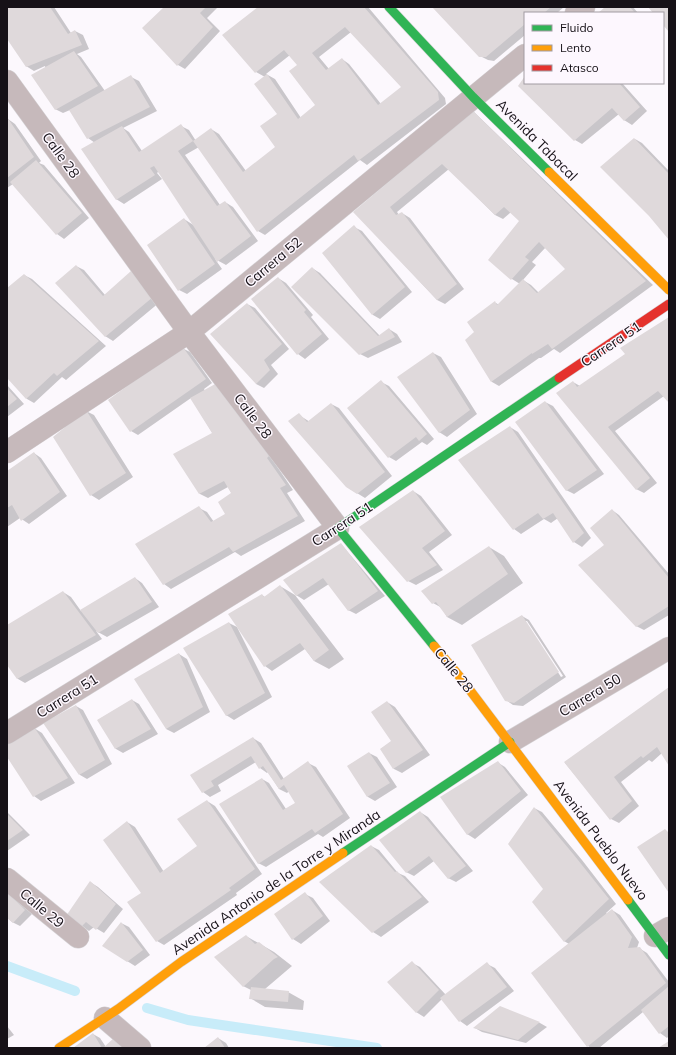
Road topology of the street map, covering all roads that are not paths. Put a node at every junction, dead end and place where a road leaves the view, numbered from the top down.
1 (389, 7) edge
2 (524, 55) edge
3 (7, 81) edge
4 (473, 97) junction
5 (669, 290) edge
6 (669, 304) edge
7 (189, 332) junction
8 (7, 452) edge
9 (338, 528) junction
10 (669, 648) edge
11 (7, 732) edge
12 (510, 742) junction
13 (7, 879) edge
14 (662, 932) edge
15 (78, 937) dead end
16 (669, 955) edge
17 (112, 1014) junction
18 (59, 1048) edge
19 (140, 1048) edge

1 - 4 main road, Avenida Tabacal
2 - 4 street, Carrera 52
3 - 7 street, Calle 28
4 - 5 main road, Avenida Tabacal
4 - 7 street, Carrera 52
6 - 9 main road, Carrera 51
7 - 8 street, Carrera 52
7 - 9 street, Calle 28
9 - 11 street, Carrera 51
9 - 12 main road, Calle 28
10 - 12 street, Carrera 50
12 - 14 main road, Avenida Pueblo Nuevo
12 - 17 main road, Avenida Antonio de la Torre y Miranda
13 - 15 street, Calle 29
14 - 16 main road, Avenida Pueblo Nuevo
17 - 18 main road, Avenida Antonio de la Torre y Miranda
17 - 19 street

